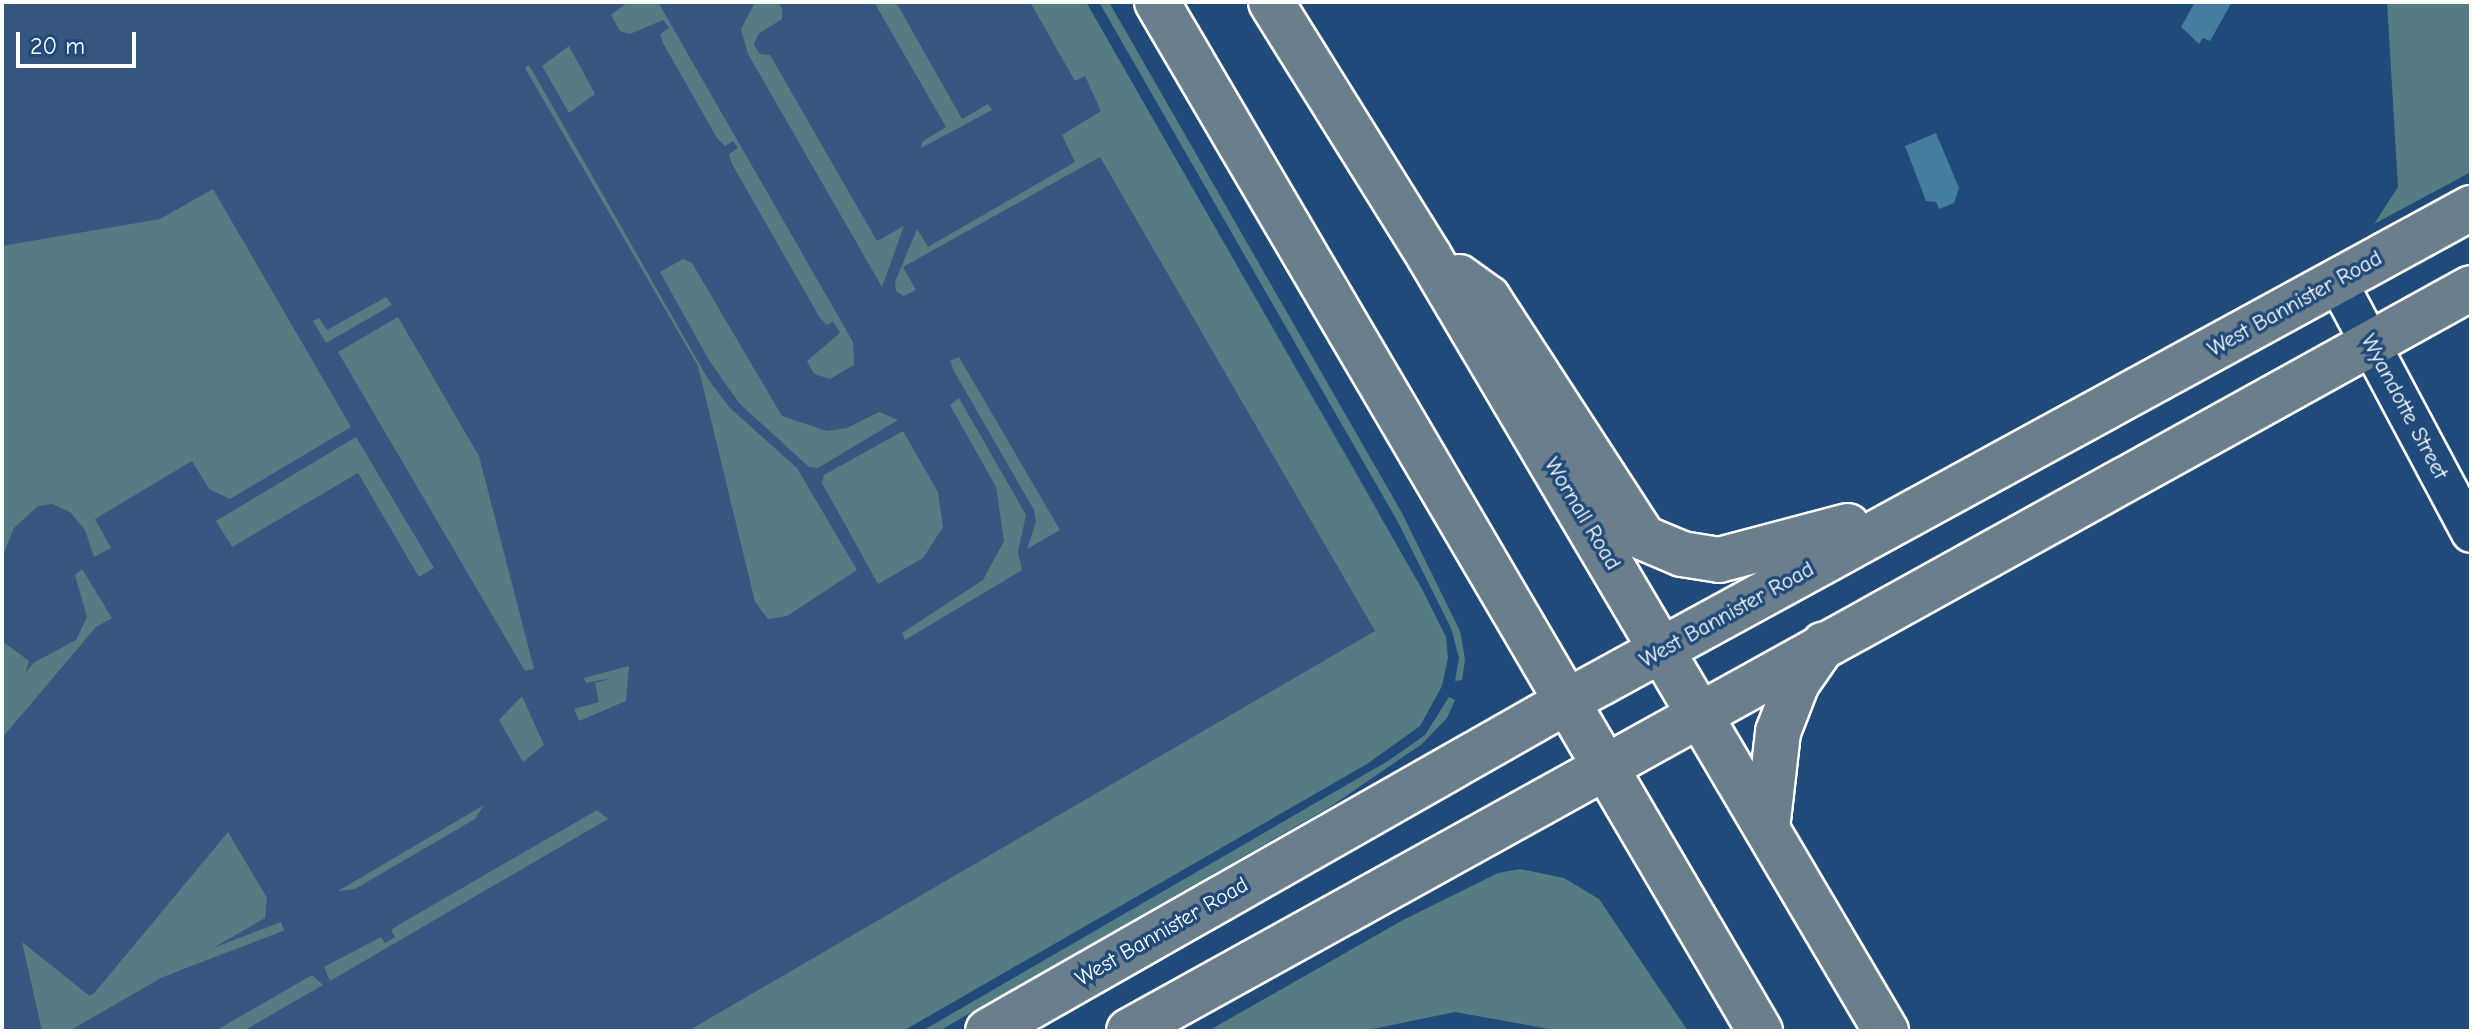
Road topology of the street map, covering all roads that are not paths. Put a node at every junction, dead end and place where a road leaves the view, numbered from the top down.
1 (1157, 2) edge
2 (1271, 2) edge
3 (2471, 208) edge
4 (1429, 256) junction
5 (2337, 281) junction
6 (2471, 288) edge
7 (2371, 342) junction
8 (1945, 493) junction
9 (2471, 533) edge
10 (1826, 641) junction
11 (1664, 650) junction
12 (1566, 702) junction
13 (1698, 711) junction
14 (1603, 766) junction
15 (1767, 829) junction
16 (988, 1031) edge
17 (1129, 1031) edge
18 (1760, 1031) edge
19 (1886, 1031) edge

1 - 12 main road
2 - 4 main road, Wornall Road
3 - 5 main road, West Bannister Road
4 - 8 main road
4 - 11 main road, Wornall Road
5 - 7 street, Wyandotte Street
5 - 8 main road, West Bannister Road
6 - 7 main road
7 - 9 street, Wyandotte Street
7 - 10 main road
8 - 11 main road, West Bannister Road
10 - 13 main road
10 - 15 main road
11 - 12 main road, West Bannister Road
11 - 13 main road, Wornall Road
12 - 14 main road
12 - 16 main road, West Bannister Road
13 - 14 main road
13 - 15 main road, Wornall Road
14 - 17 main road
14 - 18 main road
15 - 19 main road, Wornall Road

